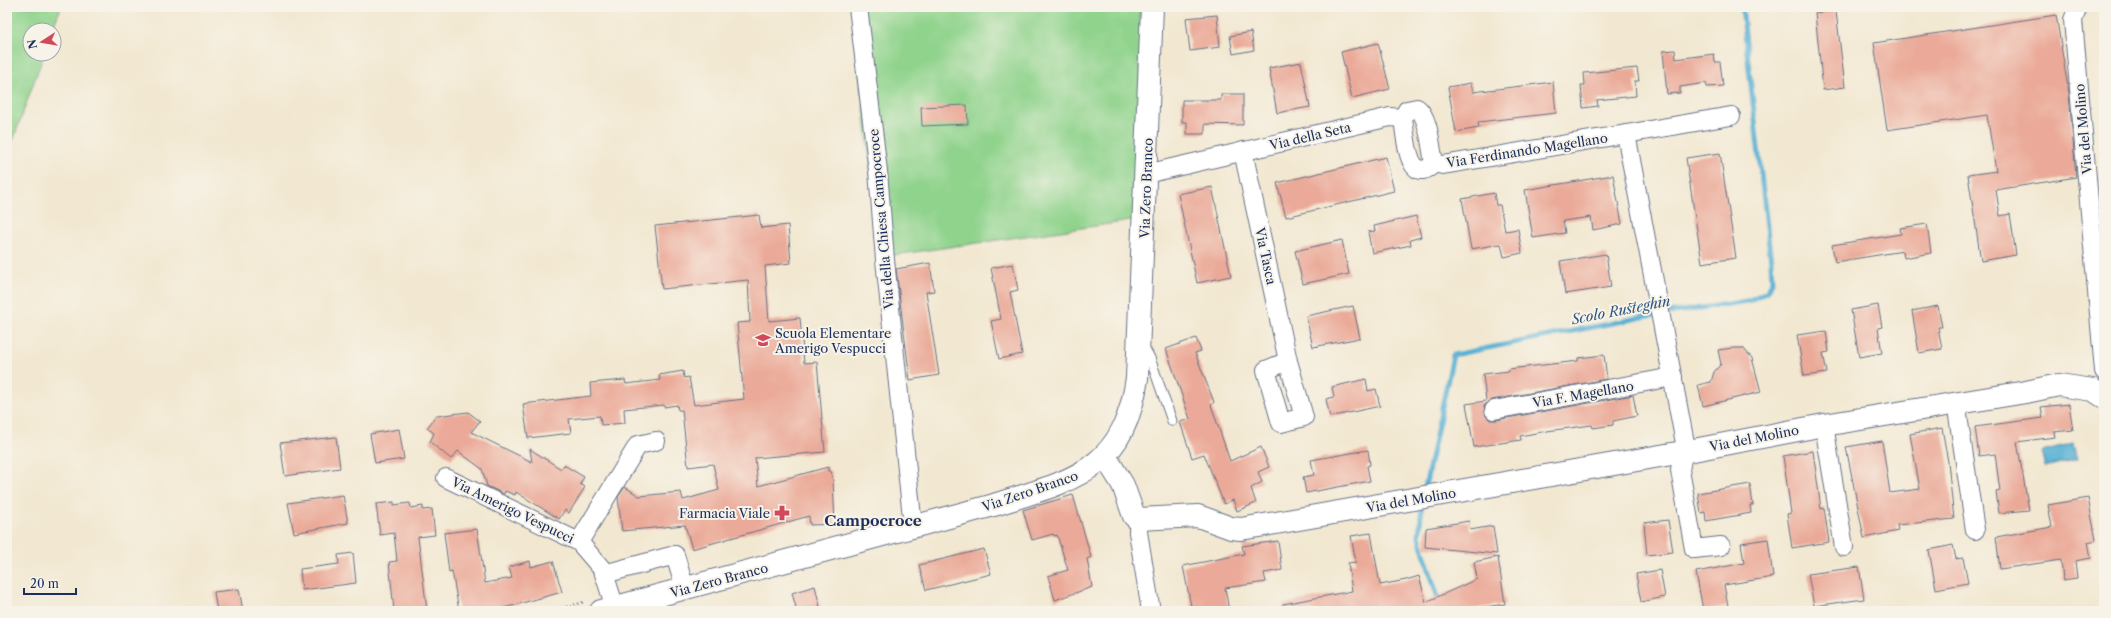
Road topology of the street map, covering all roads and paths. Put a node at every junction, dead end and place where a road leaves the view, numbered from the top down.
1 (858, 7) edge
2 (1152, 7) edge
3 (2078, 7) edge
4 (1732, 116) dead end
5 (1403, 118) joint
6 (1626, 134) junction
7 (1243, 151) junction
8 (1146, 174) junction
9 (1139, 347) junction
10 (1288, 361) dead end
11 (2104, 371) edge
12 (1673, 377) junction
13 (2100, 388) edge
14 (1956, 402) junction
15 (1494, 410) dead end
16 (1172, 421) dead end
17 (1824, 425) junction
18 (656, 442) dead end
19 (1683, 452) junction
20 (1104, 456) junction
21 (446, 478) dead end
22 (1139, 519) junction
23 (913, 527) junction
24 (1975, 530) dead end
25 (579, 542) junction
26 (1721, 546) dead end
27 (1844, 547) dead end
28 (604, 574) junction
29 (685, 589) junction
30 (608, 609) edge
31 (1151, 611) edge

1 - 23 street, Via della Chiesa Campocroce
2 - 8 street, Via Zero Branco
3 - 11 street, Via del Molino
4 - 6 street, Via Ferdinando Magellano
5 - 6 street, Via Ferdinando Magellano
5 - 7 street, Via della Seta
6 - 12 street, Via Ferdinando Magellano
7 - 8 street, Via della Seta
7 - 10 street, Via Tasca
8 - 9 street, Via Zero Branco
9 - 16 lane
9 - 20 street, Via Zero Branco
12 - 15 street, Via F. Magellano
12 - 19 street, Via Ferdinando Magellano
13 - 14 street, Via del Molino
14 - 17 street, Via del Molino
14 - 24 street
17 - 19 street, Via del Molino
17 - 27 street
18 - 25 street, Via Amerigo Vespucci
19 - 22 street, Via del Molino
19 - 26 street
20 - 22 street
20 - 23 street, Via Zero Branco
21 - 25 street, Via Amerigo Vespucci
22 - 31 street
23 - 29 street, Via Zero Branco
25 - 28 street, Via Amerigo Vespucci
28 - 29 street
28 - 30 street, Via Amerigo Vespucci
29 - 30 street, Via Zero Branco

